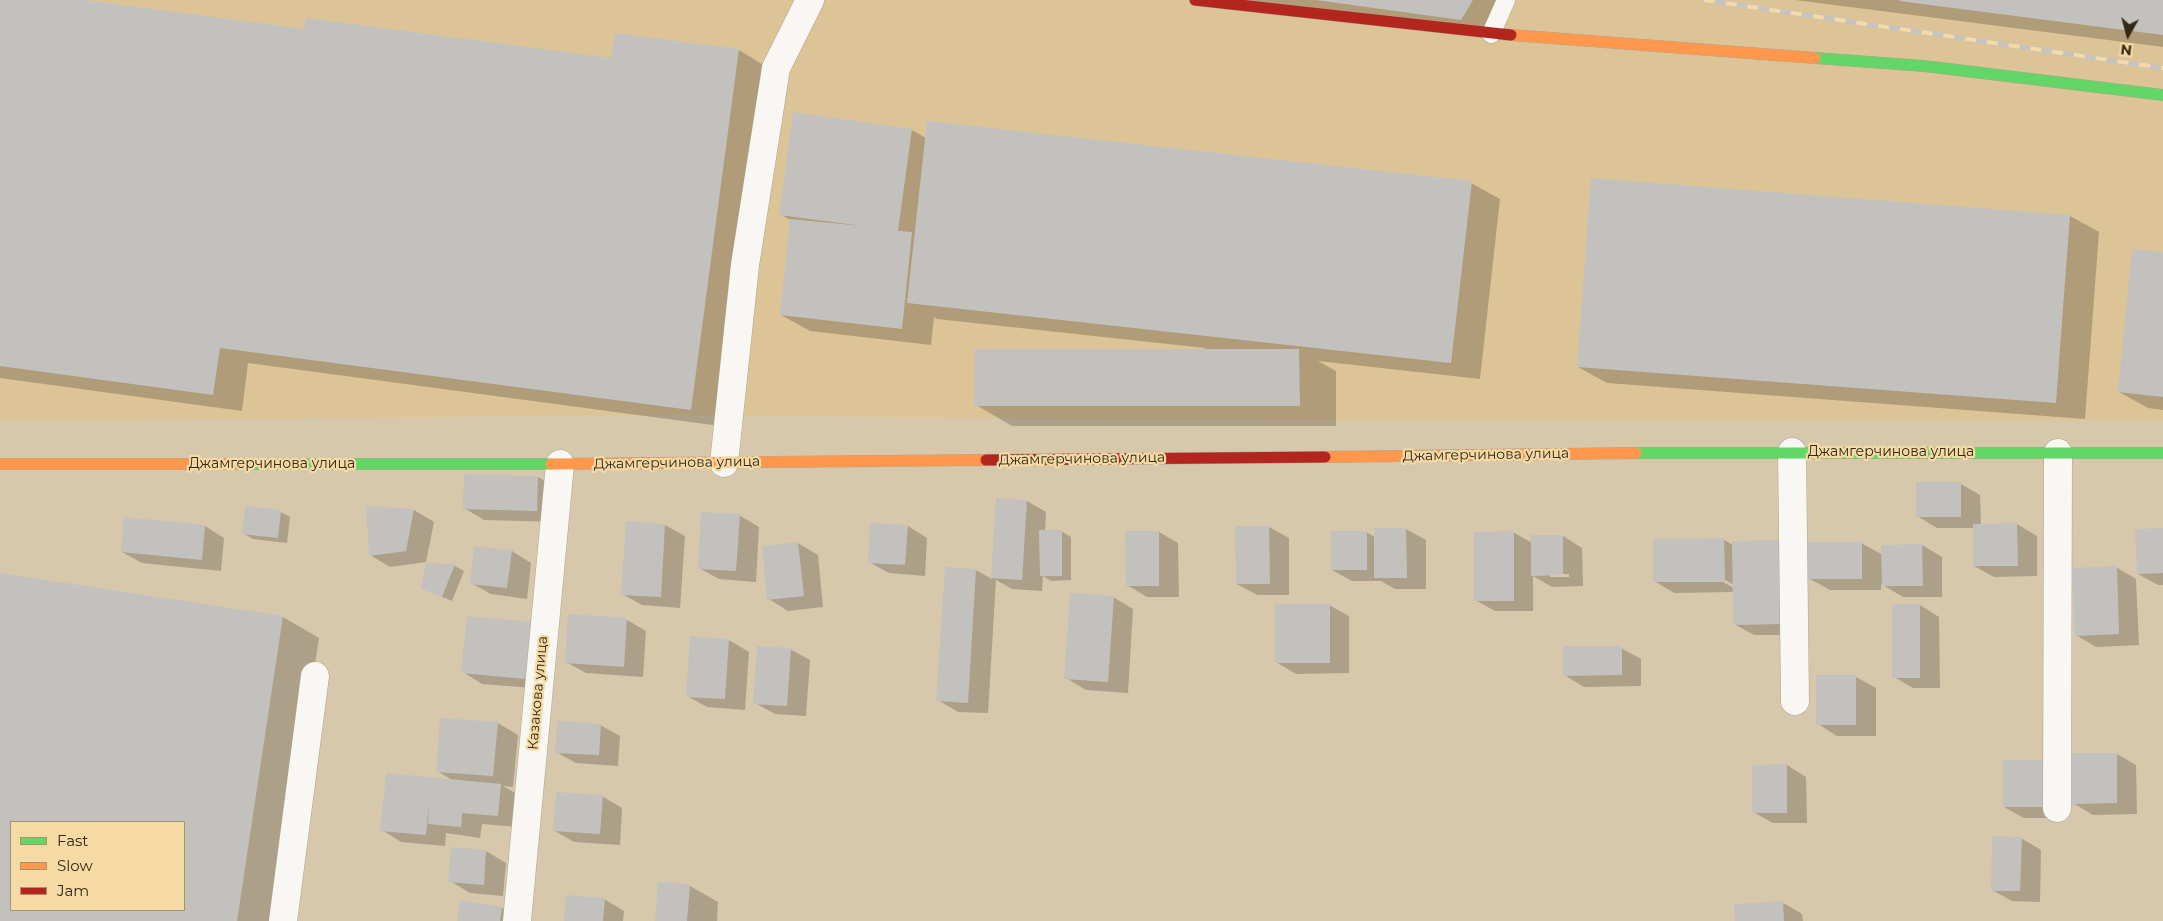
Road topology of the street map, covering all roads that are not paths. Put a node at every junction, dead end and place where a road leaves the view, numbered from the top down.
1 (810, 0) edge
2 (1195, 0) edge
3 (1506, 0) edge
4 (1491, 34) junction
5 (2163, 95) edge
6 (1792, 452) junction
7 (2058, 453) junction
8 (2163, 453) edge
9 (724, 463) junction
10 (0, 464) edge
11 (560, 464) junction
12 (315, 676) dead end
13 (1795, 701) dead end
14 (2057, 808) dead end
15 (283, 921) edge
16 (517, 921) edge

1 - 9 street
2 - 4 street
3 - 4 lane
4 - 5 street
6 - 7 street, Джамгерчинова улица
6 - 9 street, Джамгерчинова улица
6 - 13 street
7 - 8 street, Джамгерчинова улица
7 - 14 street
9 - 11 street, Джамгерчинова улица
10 - 11 street, Джамгерчинова улица
11 - 16 street, Казакова улица
12 - 15 street

